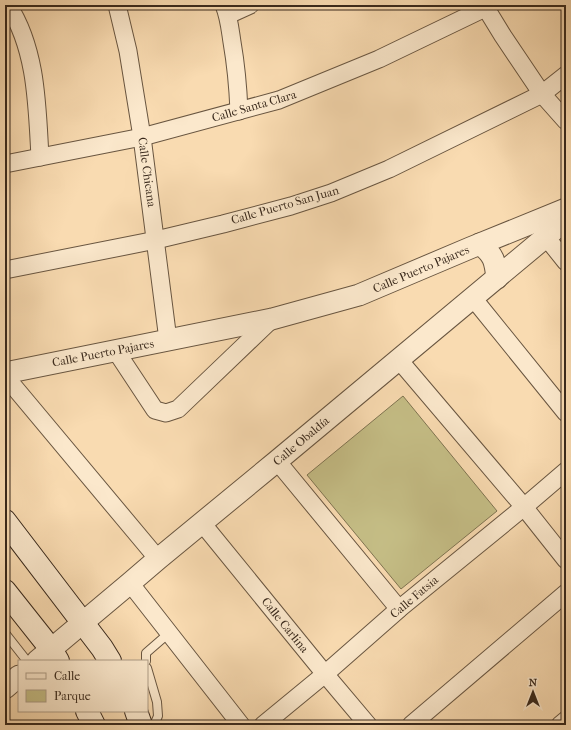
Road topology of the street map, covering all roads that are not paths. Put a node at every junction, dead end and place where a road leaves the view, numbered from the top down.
1 (8, 5) edge
2 (116, 5) edge
3 (250, 5) edge
4 (486, 6) edge
5 (226, 10) edge
6 (566, 75) edge
7 (542, 94) junction
8 (239, 111) junction
9 (566, 120) edge
10 (142, 137) junction
11 (40, 158) junction
12 (5, 164) edge
13 (566, 209) edge
14 (566, 220) edge
15 (546, 237) junction
16 (156, 240) junction
17 (480, 244) junction
18 (566, 262) edge
19 (5, 270) edge
20 (497, 278) junction
21 (473, 298) junction
22 (272, 319) junction
23 (168, 340) junction
24 (116, 351) junction
25 (399, 360) junction
26 (5, 373) edge
27 (5, 376) edge
28 (566, 413) edge
29 (276, 461) junction
30 (566, 471) edge
31 (524, 507) junction
32 (5, 521) edge
33 (202, 523) junction
34 (158, 559) junction
35 (566, 560) edge
36 (130, 583) junction
37 (5, 591) edge
38 (566, 594) edge
39 (399, 609) junction
40 (82, 622) junction
41 (5, 633) edge
42 (169, 633) junction
43 (49, 657) edge
44 (26, 660) edge
45 (109, 660) edge
46 (146, 660) edge
47 (148, 671) edge
48 (325, 674) junction
49 (18, 677) edge
50 (5, 688) edge
51 (88, 712) edge
52 (136, 712) edge
53 (566, 720) edge
54 (94, 725) edge
55 (141, 725) edge
56 (154, 725) edge
57 (242, 725) edge
58 (263, 725) edge
59 (368, 725) edge
60 (412, 725) edge
61 (560, 725) edge

1 - 11 street
2 - 10 street, Calle Chicana
3 - 5 street
4 - 7 street
4 - 8 street, Calle Santa Clara
5 - 8 street
6 - 7 street, Calle Puerto San Juan
7 - 9 street
7 - 16 street, Calle Puerto San Juan
8 - 10 street, Calle Santa Clara
10 - 11 street, Calle Santa Clara
10 - 16 street, Calle Chicana
11 - 12 street, Calle Santa Clara
13 - 17 street, Calle Puerto Pajares
14 - 15 street, Calle Obaldía
15 - 18 street
15 - 20 street, Calle Obaldía
16 - 19 street, Calle Puerto San Juan
16 - 23 street, Calle Chicana
17 - 20 street
17 - 22 street, Calle Puerto Pajares
20 - 21 street, Calle Obaldía
21 - 25 street, Calle Obaldía
21 - 28 street
22 - 23 street, Calle Puerto Pajares
22 - 24 street, Calle Puerto Pajares
23 - 24 street, Calle Puerto Pajares
24 - 26 street, Calle Puerto Pajares
25 - 29 street, Calle Obaldía
25 - 31 street
27 - 34 street
29 - 33 street, Calle Obaldía
29 - 39 street
30 - 31 street, Calle Fatsia
31 - 35 street
31 - 39 street, Calle Fatsia
32 - 40 main road
33 - 34 street, Calle Obaldía
33 - 48 street, Calle Carlina
34 - 36 street, Calle Obaldía
36 - 40 street, Calle Obaldía
36 - 42 street
37 - 43 main road
38 - 60 street
39 - 48 street, Calle Fatsia
40 - 43 street, Calle Obaldía
40 - 45 main road
41 - 44 lane
42 - 46 lane
42 - 57 street
47 - 56 lane
48 - 58 street, Calle Fatsia
48 - 59 street, Calle Carlina
49 - 50 street
51 - 54 main road
52 - 55 main road
53 - 61 street

